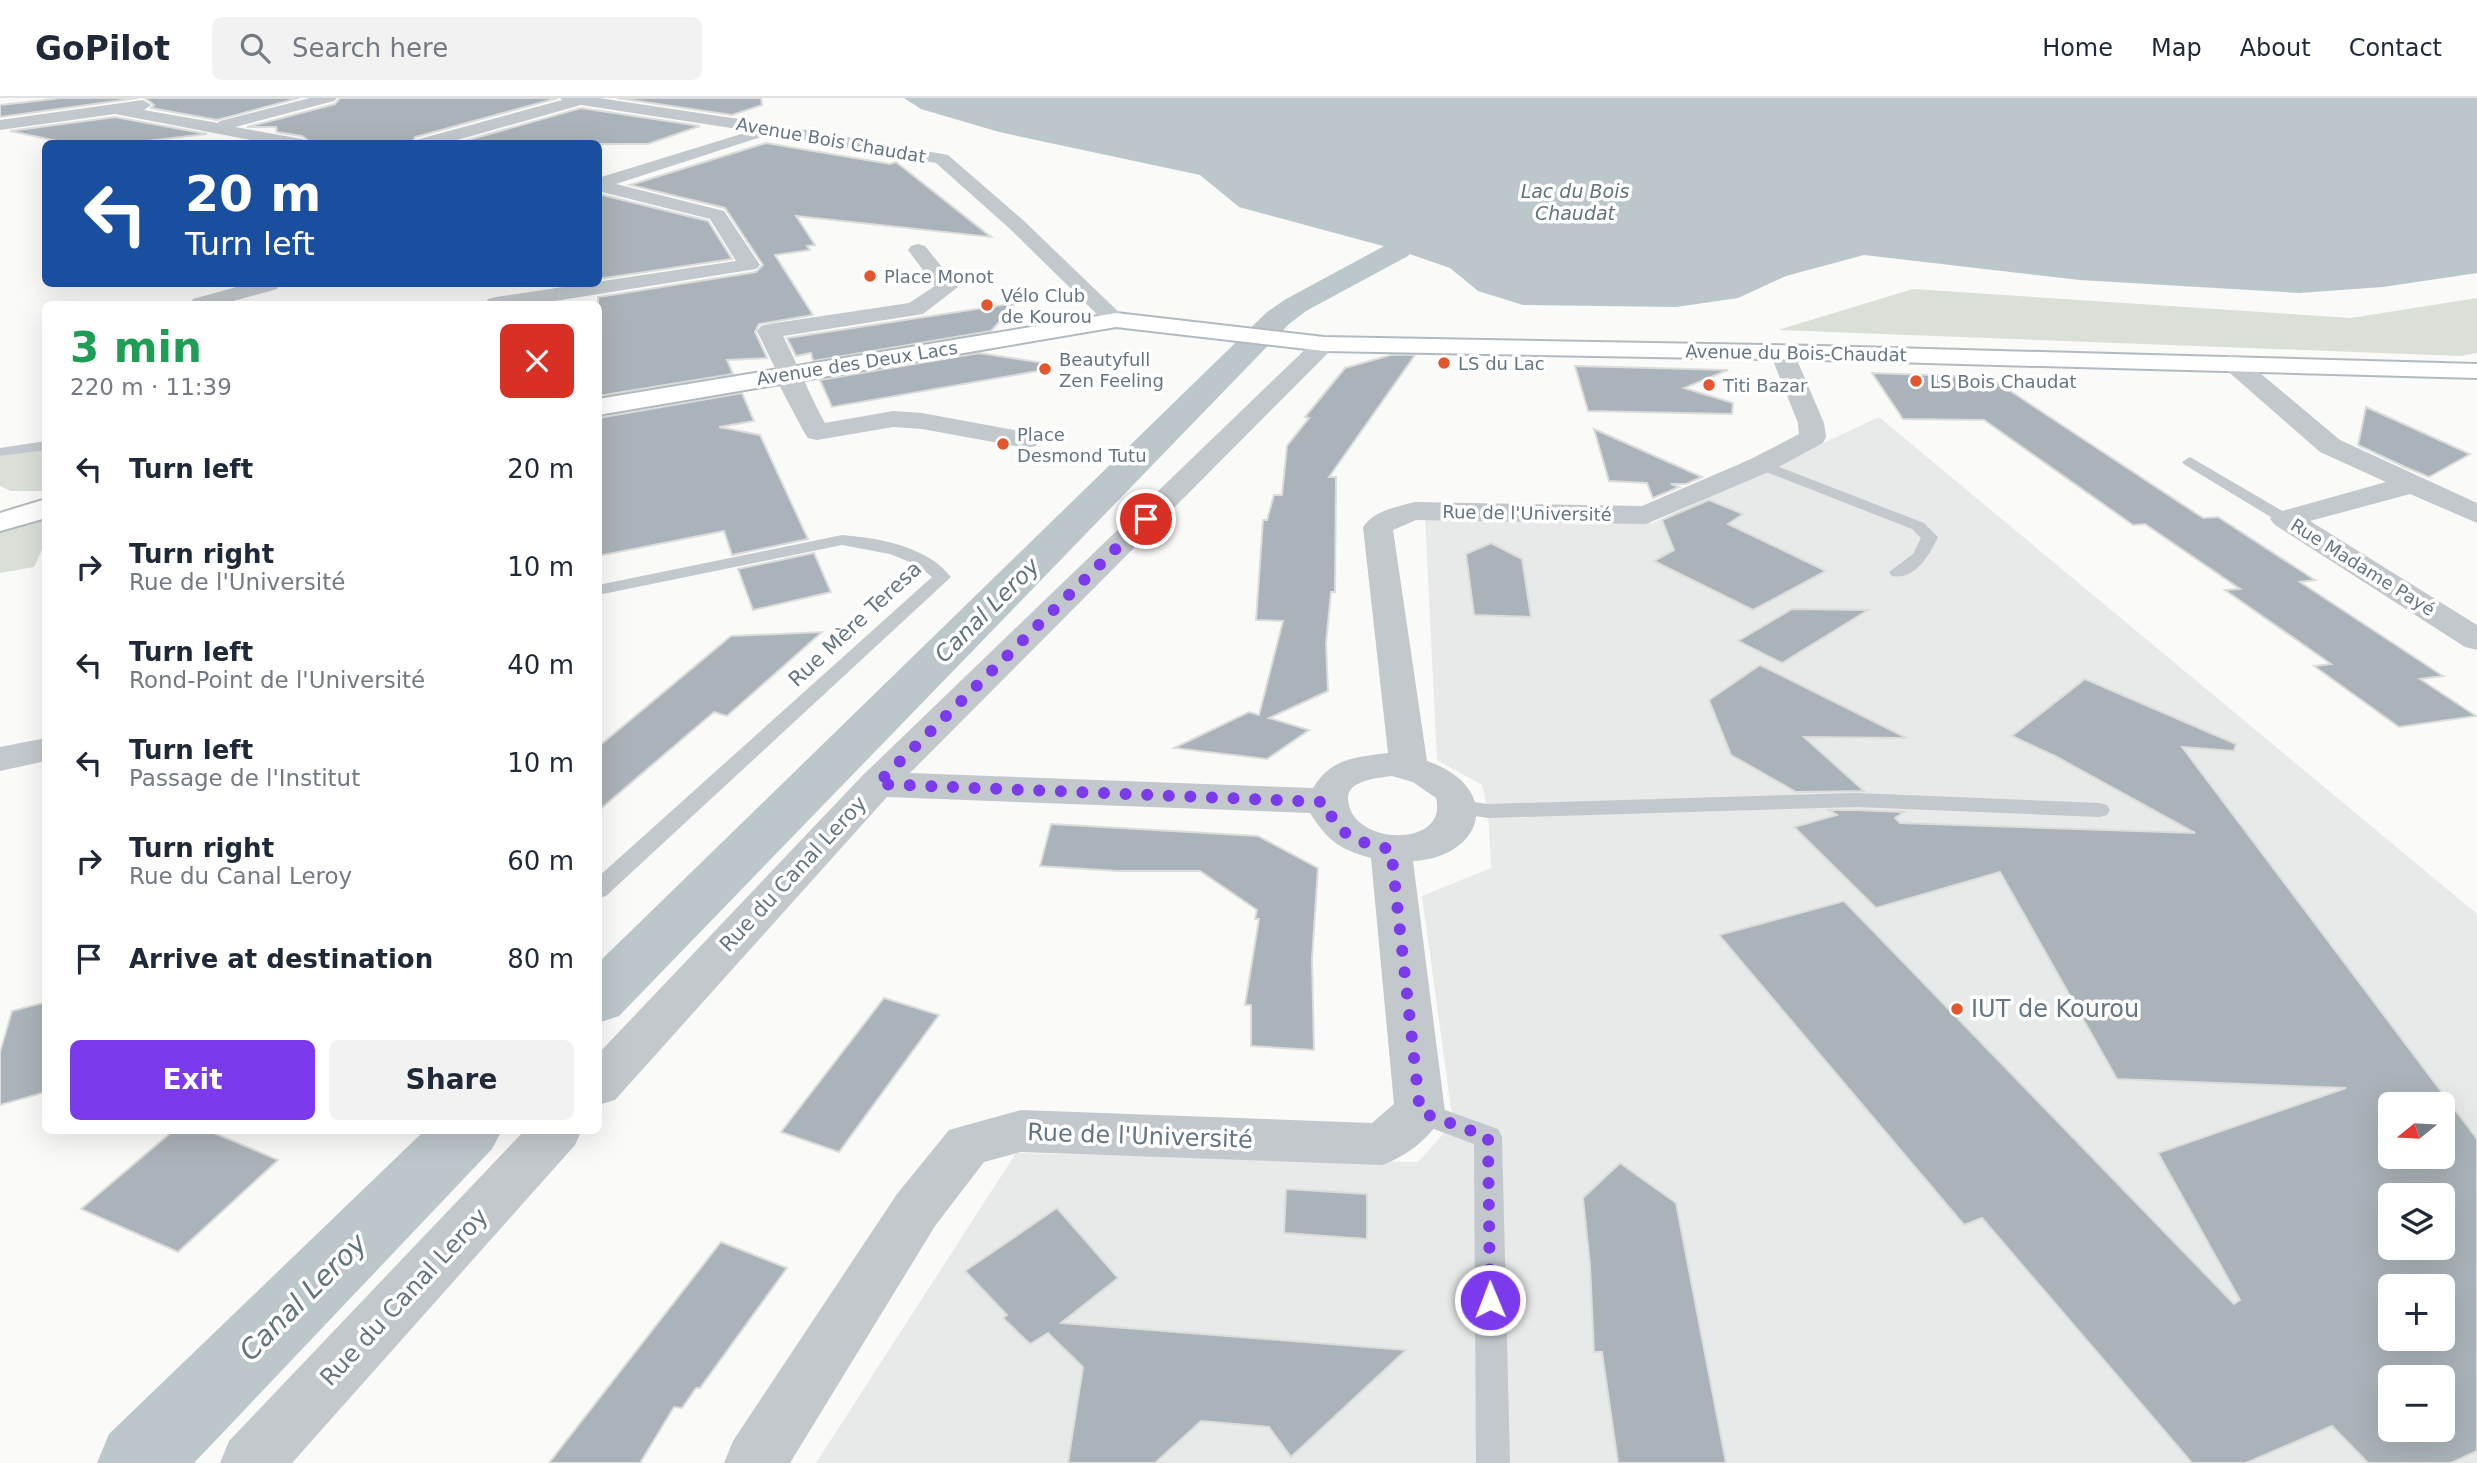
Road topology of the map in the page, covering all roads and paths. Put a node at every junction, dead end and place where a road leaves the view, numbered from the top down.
1 (329, 98) edge
2 (574, 99) edge
3 (164, 100) dead end
4 (120, 110) junction
5 (3, 122) edge
6 (215, 127) junction
7 (773, 129) junction
8 (282, 140) edge
9 (436, 140) edge
10 (602, 184) edge
11 (602, 186) edge
12 (918, 250) dead end
13 (259, 287) edge
14 (211, 301) edge
15 (515, 301) edge
16 (1116, 320) junction
17 (1324, 344) junction
18 (1782, 353) junction
19 (2232, 362) junction
20 (2477, 371) edge
21 (790, 374) junction
22 (602, 406) edge
23 (1026, 440) dead end
24 (42, 446) edge
25 (0, 452) edge
26 (2190, 462) dead end
27 (1761, 464) junction
28 (2409, 485) junction
29 (42, 496) edge
30 (0, 497) edge
31 (42, 509) edge
32 (2477, 514) edge
33 (2285, 519) junction
34 (0, 522) edge
35 (1898, 572) dead end
36 (602, 589) edge
37 (2477, 640) edge
38 (42, 750) edge
39 (0, 759) edge
40 (1409, 767) junction
41 (877, 784) junction
42 (1326, 802) junction
43 (1458, 807) junction
44 (2099, 810) dead end
45 (1391, 849) junction
46 (602, 886) edge
47 (602, 1082) edge
48 (1420, 1112) junction
49 (553, 1134) edge
50 (251, 1463) edge
51 (755, 1463) edge
52 (1493, 1463) edge

1 - 6 street
2 - 7 street, Avenue Bois Chaudat
2 - 9 street
3 - 4 street
4 - 5 street
4 - 6 street
6 - 8 street
7 - 10 street
7 - 16 street, Avenue Bois Chaudat
11 - 15 street
12 - 21 street
13 - 14 street
16 - 17 street, Avenue du Bois-Chaudat
16 - 21 street, Avenue des Deux Lacs
17 - 18 street, Avenue du Bois-Chaudat
17 - 41 street, Rue du Canal Leroy
18 - 19 street, Avenue du Bois-Chaudat
18 - 27 street, Rue de l'Université
19 - 20 street, Avenue du Bois-Chaudat
19 - 28 street
21 - 22 street, Avenue des Deux Lacs
21 - 23 street
24 - 25 lane
26 - 33 lane
27 - 35 lane
27 - 40 street, Rue de l'Université
28 - 32 street
28 - 33 street, Rue Madame Payé
29 - 30 street
31 - 34 street
33 - 37 street, Rue Madame Payé
36 - 46 lane, Rue Mère Teresa
38 - 39 street
40 - 42 street
40 - 43 street
41 - 42 street
41 - 47 street, Rue du Canal Leroy
42 - 45 street
43 - 44 lane
43 - 45 street
45 - 48 street
48 - 51 street, Rue de l'Université
48 - 52 lane
49 - 50 street, Rue du Canal Leroy

